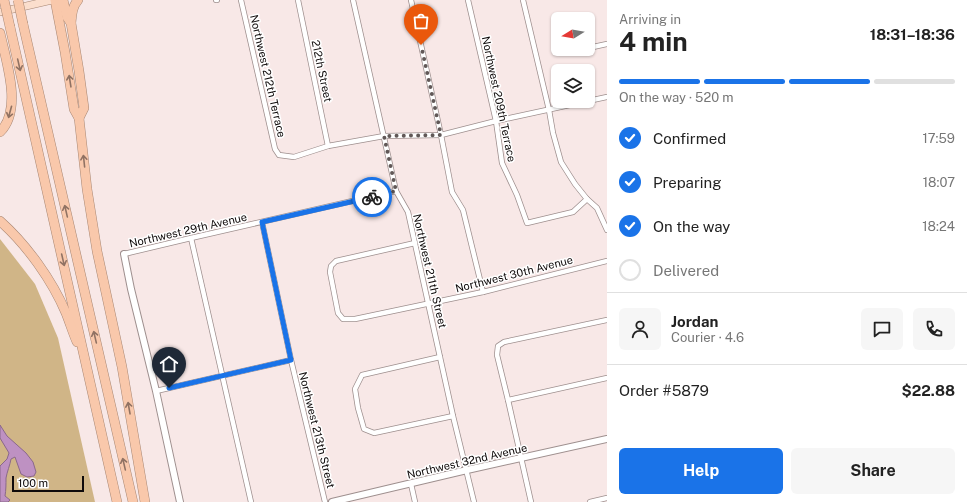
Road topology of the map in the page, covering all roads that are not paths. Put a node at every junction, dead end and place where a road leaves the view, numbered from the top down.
1 (4, 0) edge
2 (18, 0) edge
3 (54, 0) edge
4 (63, 0) edge
5 (78, 0) edge
6 (241, 0) edge
7 (298, 0) edge
8 (353, 0) edge
9 (411, 0) edge
10 (468, 0) edge
11 (523, 0) edge
12 (0, 12) edge
13 (71, 23) junction
14 (0, 33) edge
15 (607, 44) edge
16 (595, 47) edge
17 (607, 97) edge
18 (549, 110) junction
19 (79, 118) junction
20 (496, 121) junction
21 (0, 132) edge
22 (441, 135) junction
23 (384, 136) junction
24 (328, 146) junction
25 (396, 191) junction
26 (587, 199) junction
27 (0, 221) edge
28 (262, 222) junction
29 (607, 230) edge
30 (191, 238) junction
31 (415, 243) junction
32 (124, 254) joint
33 (607, 261) edge
34 (483, 292) junction
35 (429, 303) junction
36 (607, 320) edge
37 (440, 356) junction
38 (291, 360) junction
39 (86, 364) junction
40 (222, 376) junction
41 (607, 378) edge
42 (156, 391) junction
43 (508, 400) junction
44 (453, 416) junction
45 (607, 439) edge
46 (521, 458) junction
47 (467, 470) junction
48 (411, 484) junction
49 (607, 498) edge
50 (354, 500) edge
51 (598, 501) edge
52 (117, 502) edge
53 (133, 502) edge
54 (145, 502) edge
55 (180, 502) edge
56 (251, 502) edge
57 (325, 502) edge
58 (332, 502) edge
59 (415, 502) edge
60 (474, 502) edge
61 (531, 502) edge
62 (590, 502) edge

1 -> 39 highway, bridge
53 -> 2 highway, bridge
3 - 12 main road
19 -> 3 highway
4 - 13 highway
5 - 13 highway
6 - 24 street, Northwest 212th Terrace
7 - 24 street, 212th Street
8 - 23 street, Northwest 211th Street
9 - 22 street
10 - 20 street, Northwest 209th Terrace
11 - 18 street
13 - 19 highway
14 -> 21 highway
15 - 16 street
17 - 18 street
18 - 20 street
18 - 26 street
54 -> 19 highway
20 - 22 street
20 - 26 street, Northwest 209th Terrace
22 - 23 street
22 - 34 street
23 - 24 street
23 - 25 street, Northwest 211th Street
25 - 28 street, Northwest 29th Avenue
25 - 31 street, Northwest 211th Street
26 - 29 street
27 - 39 highway
28 - 30 street, Northwest 29th Avenue
28 - 38 street, Northwest 213th Street
30 - 32 street, Northwest 29th Avenue
30 - 40 street
31 - 35 street, Northwest 211th Street
31 - 35 street, Northwest 30th Avenue
32 - 42 street
33 - 34 street, Northwest 30th Avenue
34 - 35 street, Northwest 30th Avenue
35 - 37 street, Northwest 211th Street
36 - 43 street
37 - 44 street, Northwest 211th Street
37 - 44 street
38 - 40 street
38 - 57 street, Northwest 213th Street
39 - 52 highway
40 - 42 street
40 - 56 street
41 - 43 street
42 - 55 street
43 - 46 street
44 - 47 street, Northwest 211th Street
45 - 46 street, Northwest 32nd Avenue
46 - 47 street, Northwest 32nd Avenue
46 - 61 street
47 - 48 street, Northwest 32nd Avenue
47 - 60 street, Northwest 211th Street
48 - 50 street, Northwest 32nd Avenue
48 - 59 street
49 - 51 street
50 - 58 street, Northwest 32nd Avenue
51 - 62 street

